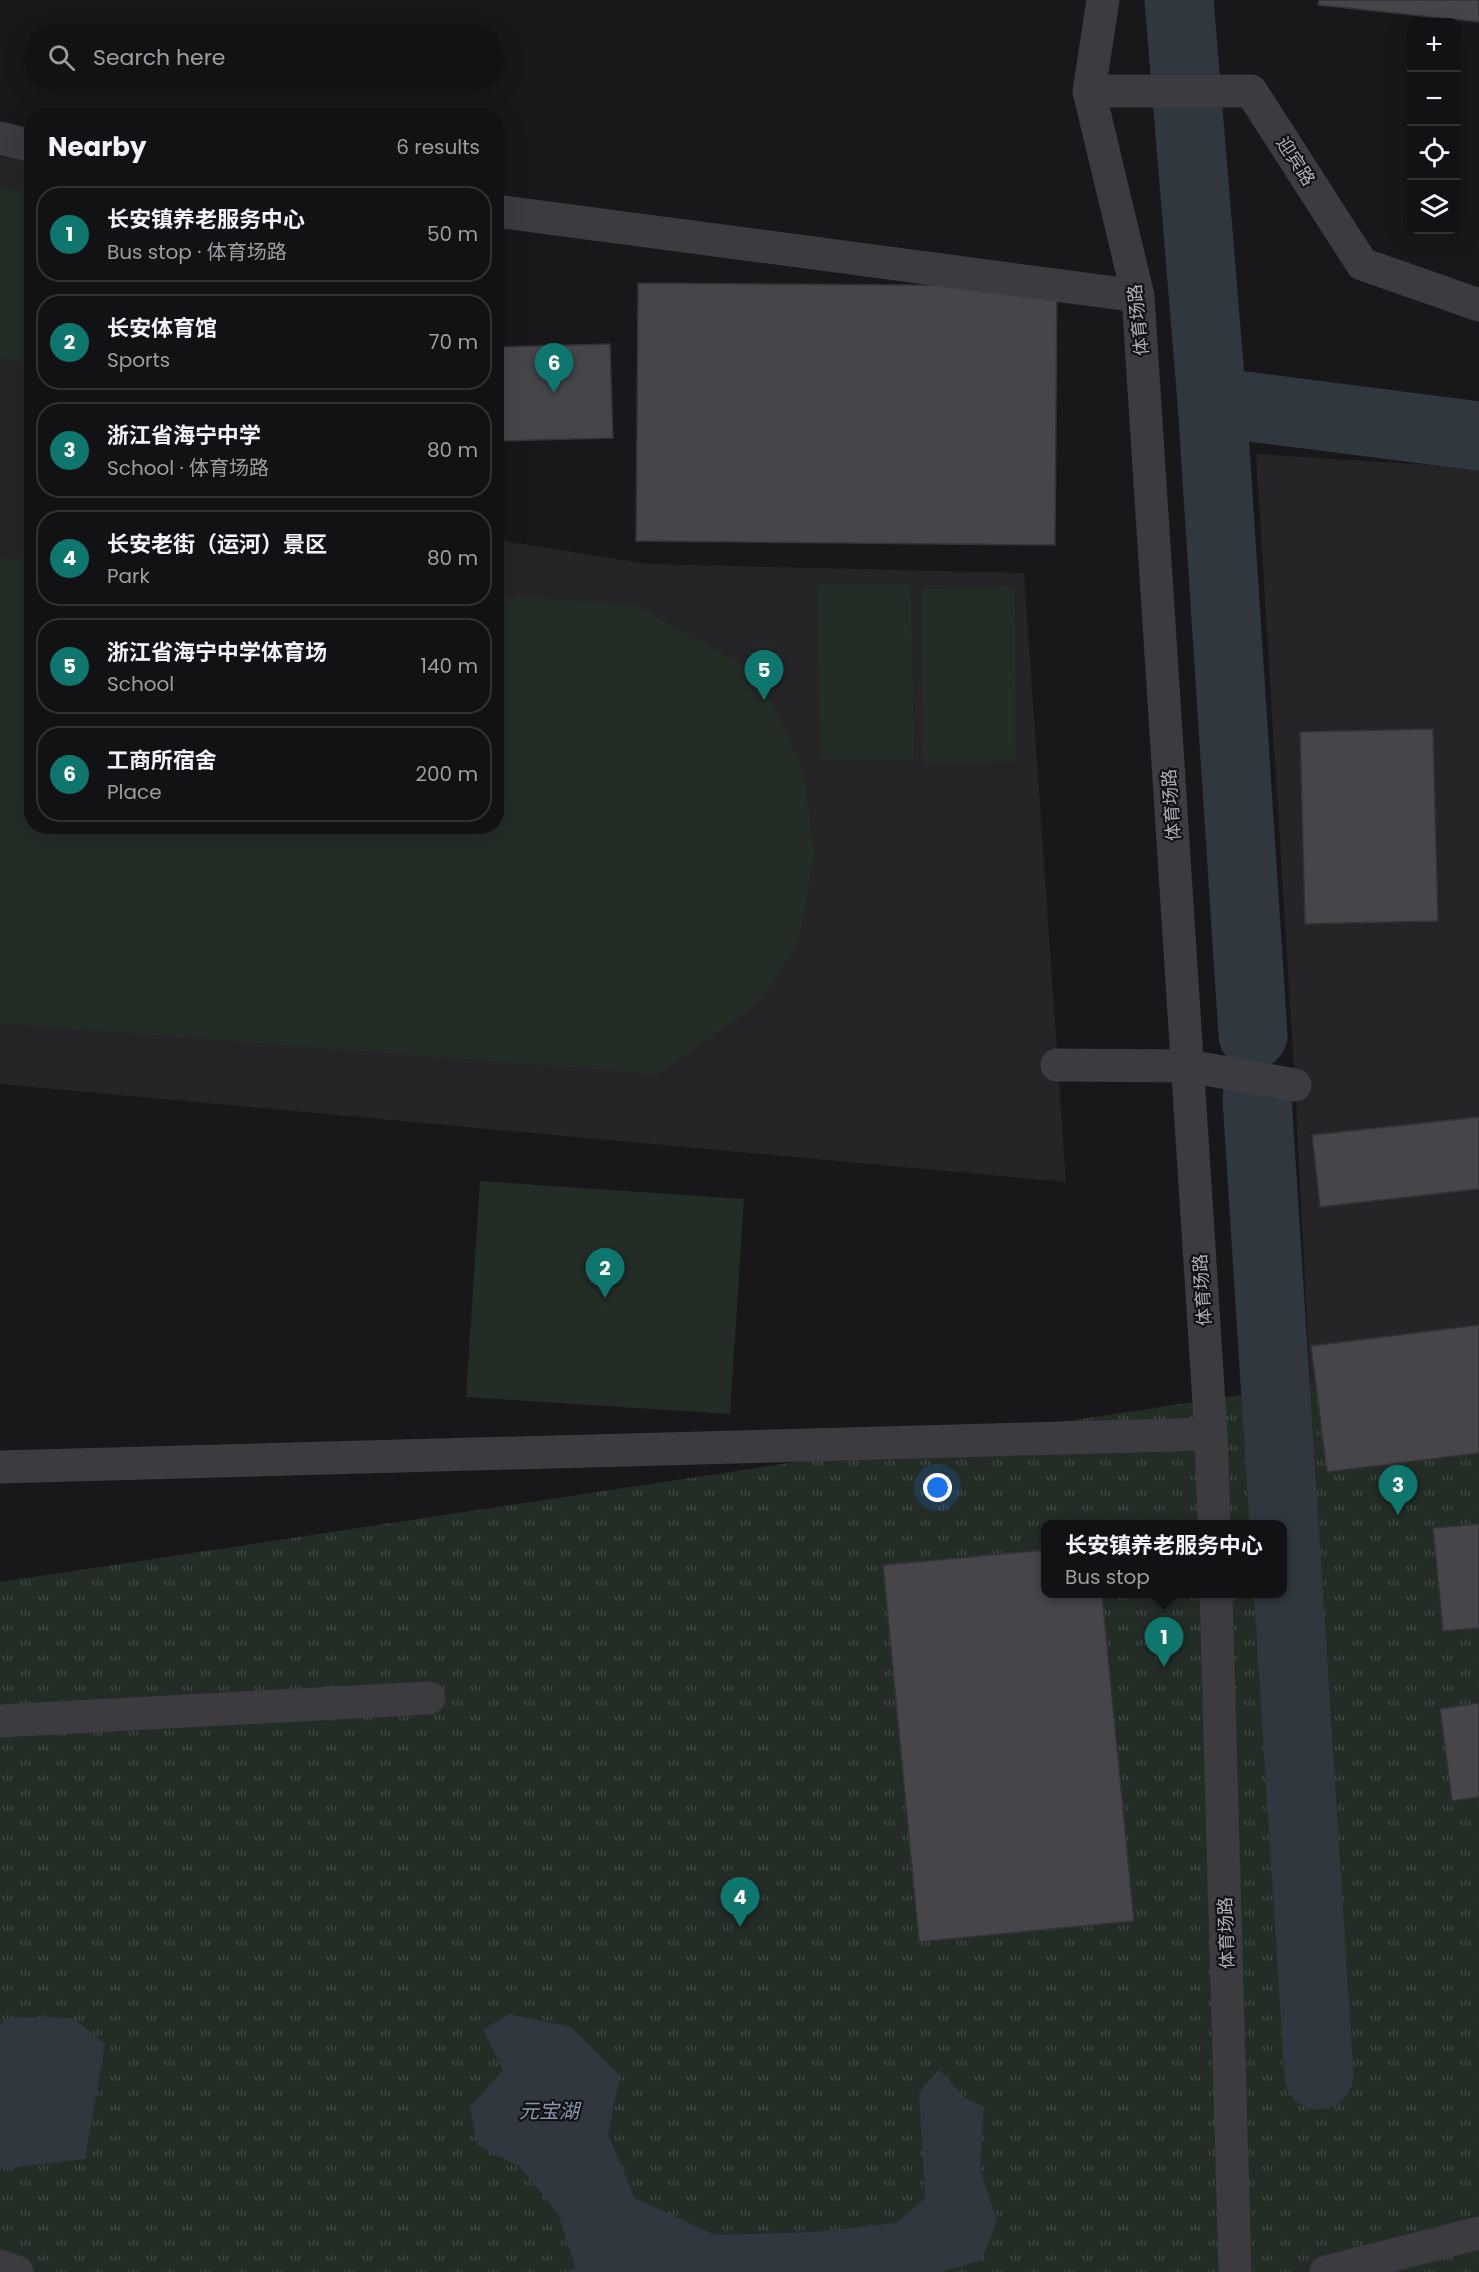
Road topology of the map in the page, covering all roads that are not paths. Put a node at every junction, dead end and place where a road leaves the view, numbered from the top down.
1 (1103, 0) edge
2 (1089, 91) junction
3 (0, 138) edge
4 (24, 144) edge
5 (504, 212) edge
6 (1138, 296) junction
7 (1479, 305) edge
8 (1058, 1065) dead end
9 (1188, 1066) junction
10 (1295, 1085) dead end
11 (1211, 1434) junction
12 (0, 1467) edge
13 (1214, 1520) edge
14 (1216, 1598) edge
15 (429, 1698) dead end
16 (0, 1721) edge
17 (1479, 2233) edge
18 (0, 2266) edge
19 (18, 2272) edge
20 (1235, 2272) edge
21 (1326, 2272) edge

1 - 2 street
2 - 6 street, 体育场路
2 - 7 street, 迎宾路
3 - 4 street
5 - 6 street
6 - 9 street, 体育场路
8 - 9 street
9 - 10 street
9 - 11 street, 体育场路
11 - 12 street
11 - 13 street, 体育场路
14 - 20 street, 体育场路
15 - 16 street
17 - 21 street
18 - 19 street

